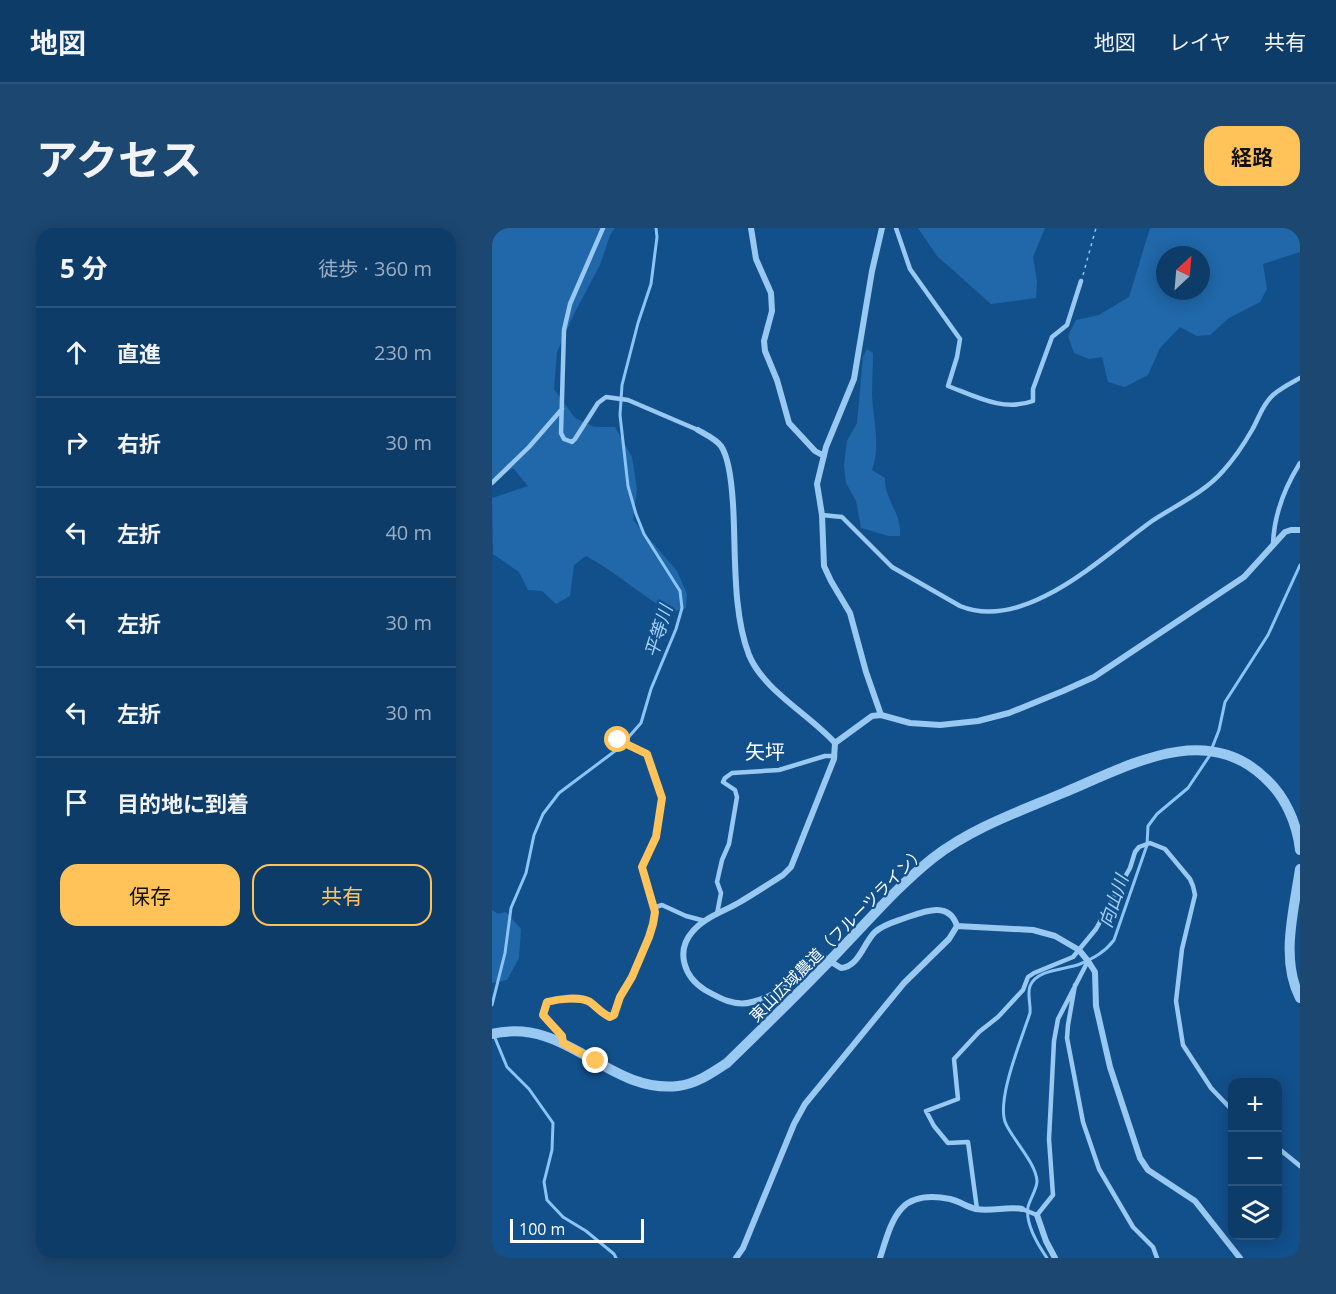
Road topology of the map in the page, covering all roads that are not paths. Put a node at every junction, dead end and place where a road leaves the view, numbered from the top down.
1 (603, 228) edge
2 (751, 228) edge
3 (882, 228) edge
4 (896, 228) edge
5 (1081, 281) road end
6 (1300, 378) edge
7 (562, 409) junction
8 (698, 430) joint
9 (824, 456) junction
10 (1300, 463) edge
11 (492, 483) edge
12 (822, 515) junction
13 (1300, 530) edge
14 (1274, 544) junction
15 (881, 715) junction
16 (616, 739) dead end
17 (836, 742) junction
18 (834, 756) junction
19 (1300, 850) edge
20 (1300, 869) edge
21 (653, 908) junction
22 (717, 914) junction
23 (705, 921) junction
24 (957, 926) junction
25 (1078, 950) junction
26 (830, 961) junction
27 (1088, 961) junction
28 (1075, 985) junction
29 (1300, 998) edge
30 (492, 1034) edge
31 (563, 1043) junction
32 (1228, 1105) edge
33 (1282, 1151) edge
34 (1300, 1166) edge
35 (977, 1209) junction
36 (1022, 1209) joint
37 (1035, 1214) junction
38 (736, 1258) edge
39 (880, 1258) edge
40 (1055, 1258) edge
41 (1157, 1258) edge
42 (1240, 1258) edge

1 - 7 lane
2 - 9 street
3 - 9 street
4 - 5 lane
6 - 12 lane
7 - 8 lane
7 - 11 lane
8 - 17 street
9 - 12 street
10 - 14 lane
12 - 15 street
13 - 14 street
14 - 15 street
15 - 17 street
16 - 21 lane
17 - 18 street
18 - 22 street
18 - 22 lane
19 - 26 street, 東山広域農道（フルーツライン）
20 - 29 street
21 - 23 lane
21 - 31 lane
22 - 23 street
23 - 26 street
24 - 25 street
24 - 26 street
24 - 38 street
25 - 27 street
25 - 32 lane
25 - 35 lane
26 - 31 street, 東山広域農道（フルーツライン）
27 - 28 lane
27 - 42 street
28 - 37 lane
28 - 41 lane
30 - 31 street, 東山広域農道（フルーツライン）
33 - 34 lane
35 - 36 street
35 - 39 street
36 - 37 lane
37 - 40 street

